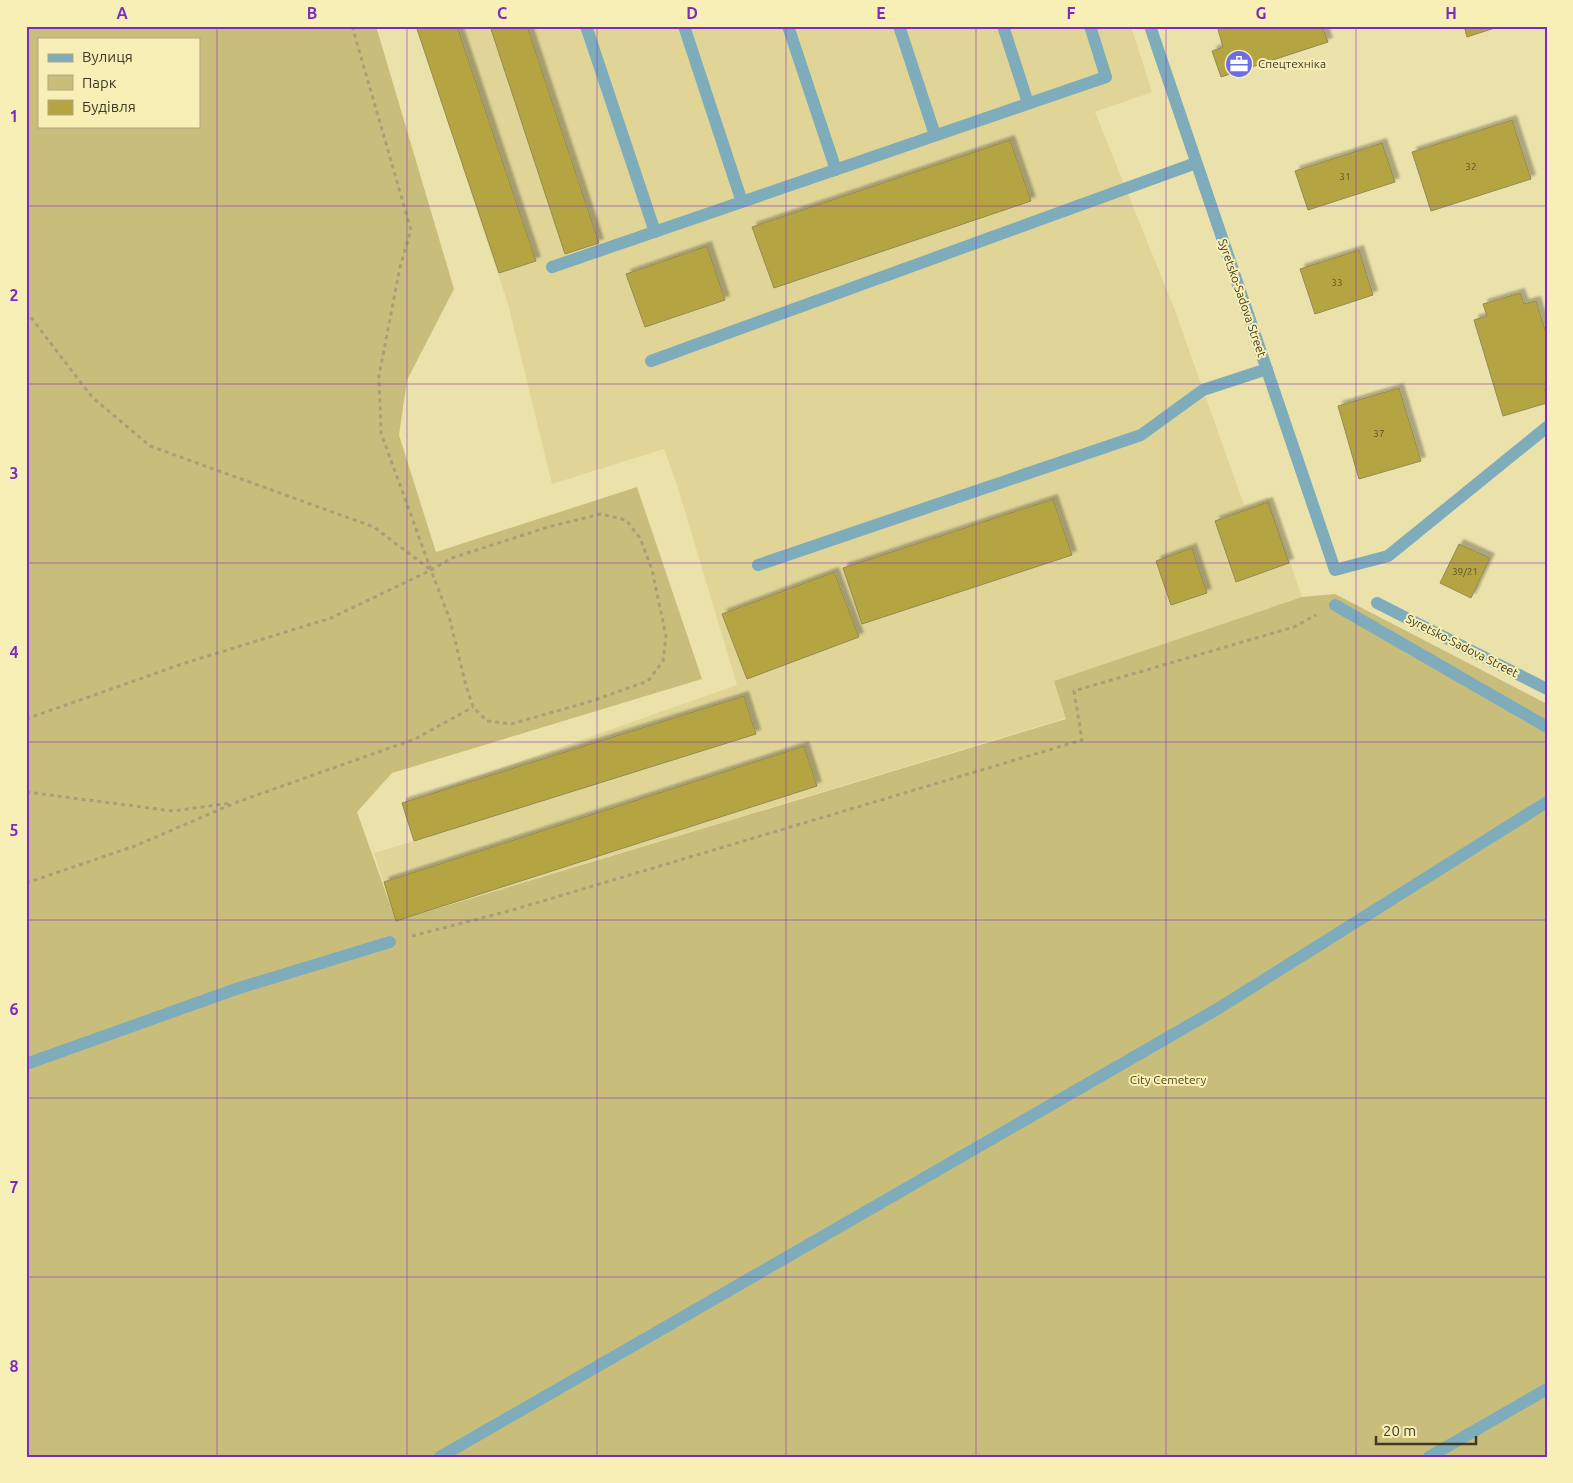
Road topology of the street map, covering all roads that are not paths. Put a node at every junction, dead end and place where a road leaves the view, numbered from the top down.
1 (586, 26) edge
2 (684, 26) edge
3 (788, 26) edge
4 (898, 26) edge
5 (1003, 26) edge
6 (1090, 26) edge
7 (1150, 26) edge
8 (1028, 104) junction
9 (935, 135) junction
10 (1196, 163) junction
11 (836, 170) junction
12 (742, 202) junction
13 (655, 232) junction
14 (552, 267) dead end
15 (651, 362) dead end
16 (1267, 369) junction
17 (1547, 427) edge
18 (758, 565) dead end
19 (1377, 603) dead end
20 (1335, 605) road end
21 (1547, 689) edge
22 (1547, 727) edge
23 (1547, 802) edge
24 (390, 942) road end
25 (26, 1064) edge
26 (1547, 1389) edge
27 (440, 1457) edge
28 (1429, 1457) edge

1 - 13 street
2 - 12 street
3 - 11 street
4 - 9 street
5 - 8 street
6 - 8 street
7 - 10 street, Syretsko-Sadova Street
8 - 9 street
9 - 11 street
10 - 15 street
10 - 16 street, Syretsko-Sadova Street
11 - 12 street
12 - 13 street
13 - 14 street
16 - 17 street, Syretsko-Sadova Street
16 - 18 street
19 - 21 street, Syretsko-Sadova Street
20 - 22 street
23 - 27 street
24 - 25 street
26 - 28 street

